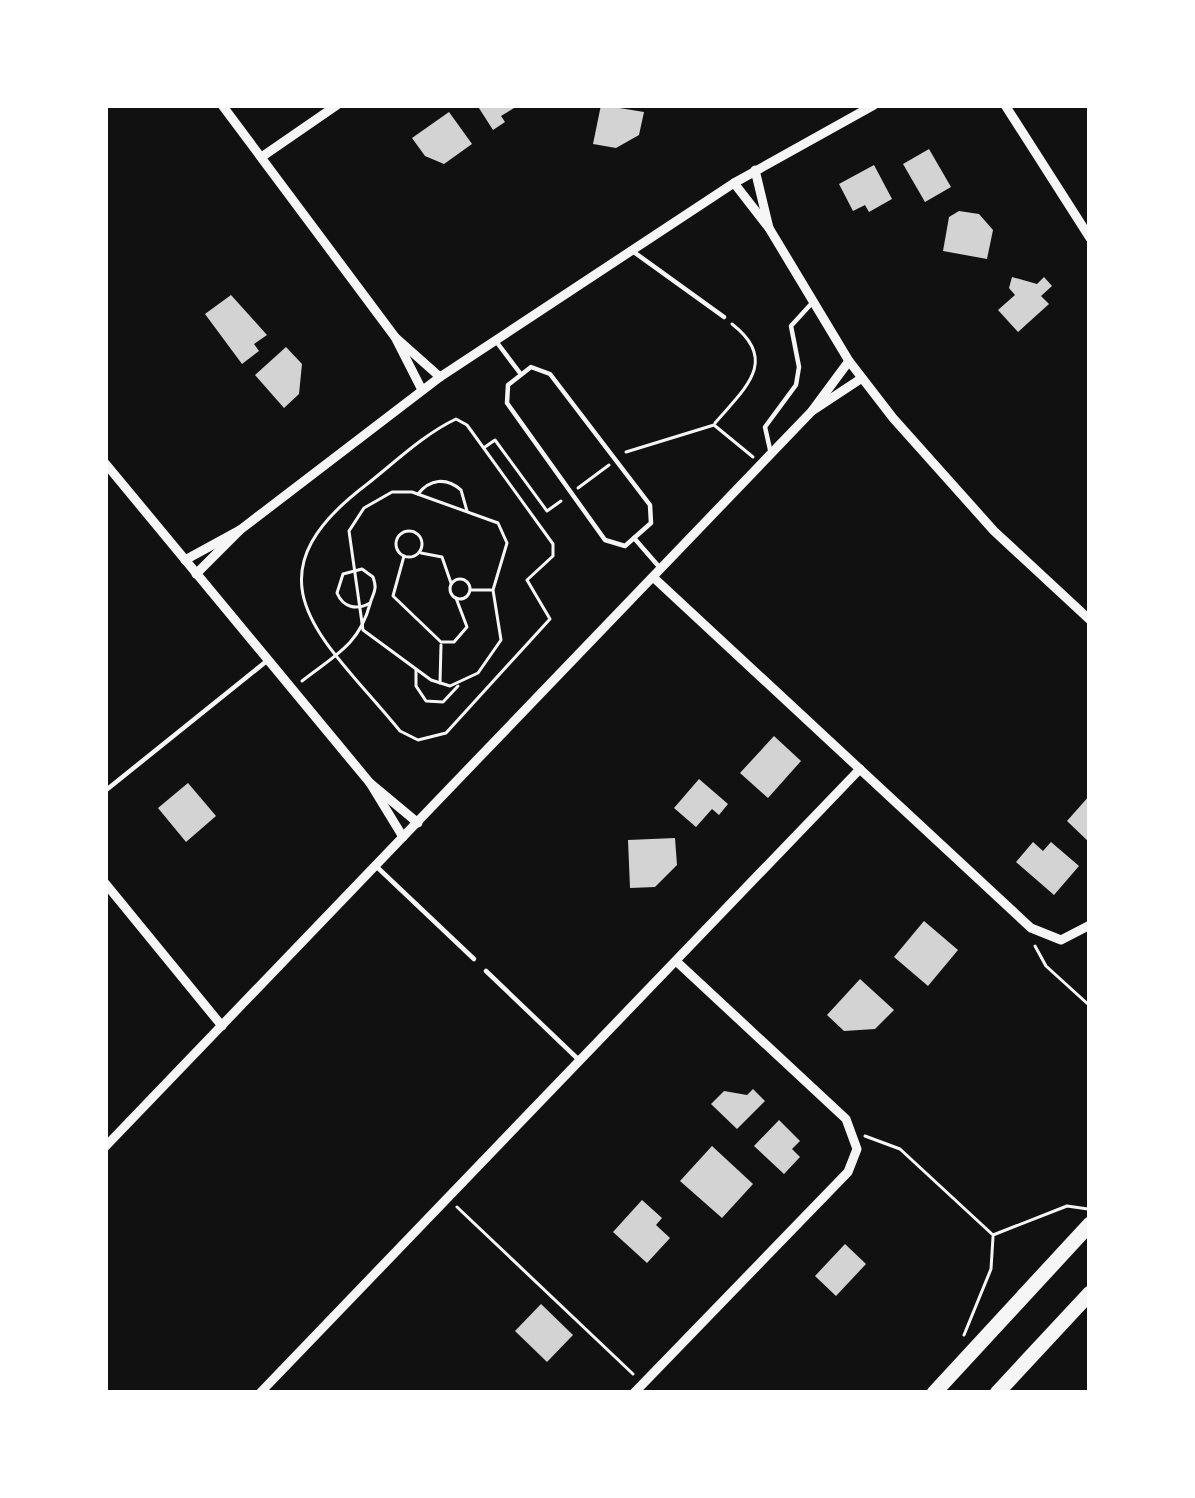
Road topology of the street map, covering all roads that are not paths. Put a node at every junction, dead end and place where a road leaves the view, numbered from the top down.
1 (222, 105) edge
2 (337, 105) edge
3 (874, 105) edge
4 (1005, 105) edge
5 (263, 156) junction
6 (755, 170) junction
7 (734, 183) junction
8 (769, 228) junction
9 (1090, 238) edge
10 (632, 250) junction
11 (813, 302) junction
12 (724, 317) road end
13 (395, 337) junction
14 (495, 340) junction
15 (849, 361) junction
16 (520, 373) junction
17 (440, 377) junction
18 (862, 378) junction
19 (422, 390) junction
20 (812, 411) junction
21 (771, 454) junction
22 (105, 463) edge
23 (240, 530) junction
24 (634, 538) junction
25 (185, 560) junction
26 (657, 573) junction
27 (196, 574) junction
28 (1090, 620) edge
29 (268, 660) junction
30 (860, 769) junction
31 (370, 783) junction
32 (105, 791) edge
33 (418, 823) junction
34 (404, 837) junction
35 (376, 866) junction
36 (105, 883) edge
37 (1090, 925) edge
38 (474, 959) dead end
39 (676, 961) junction
40 (486, 971) dead end
41 (222, 1026) junction
42 (580, 1061) junction
43 (105, 1147) edge
44 (1090, 1224) edge
45 (1090, 1293) edge
46 (260, 1393) edge
47 (634, 1393) edge
48 (934, 1393) edge
49 (998, 1393) edge

1 - 5 street
2 - 5 street
3 - 6 street
4 - 9 street
5 - 13 street
6 - 7 street
6 - 8 street
7 - 8 street
7 - 10 street
8 - 11 street
10 - 12 lane
10 - 14 street
11 - 15 street
11 - 21 lane
13 - 17 street
13 - 19 street
14 - 16 lane
14 - 17 street
15 - 18 street
15 - 20 street
16 - 24 lane
16 - 24 lane
17 - 19 street
18 - 20 street
18 - 28 street
19 - 23 street
20 - 21 street
21 - 26 street
22 - 25 street
23 - 25 street
23 - 27 street
24 - 26 lane
25 - 27 street
26 - 30 street
26 - 33 street
27 - 29 street
29 - 31 street
29 - 32 lane
30 - 37 street
30 - 39 street
31 - 33 street
31 - 34 street
33 - 34 street
34 - 35 street
35 - 38 lane
35 - 41 street
36 - 41 street
39 - 42 street
39 - 47 street
40 - 42 lane
41 - 43 street
42 - 46 street
44 - 48 main road
45 - 49 main road

